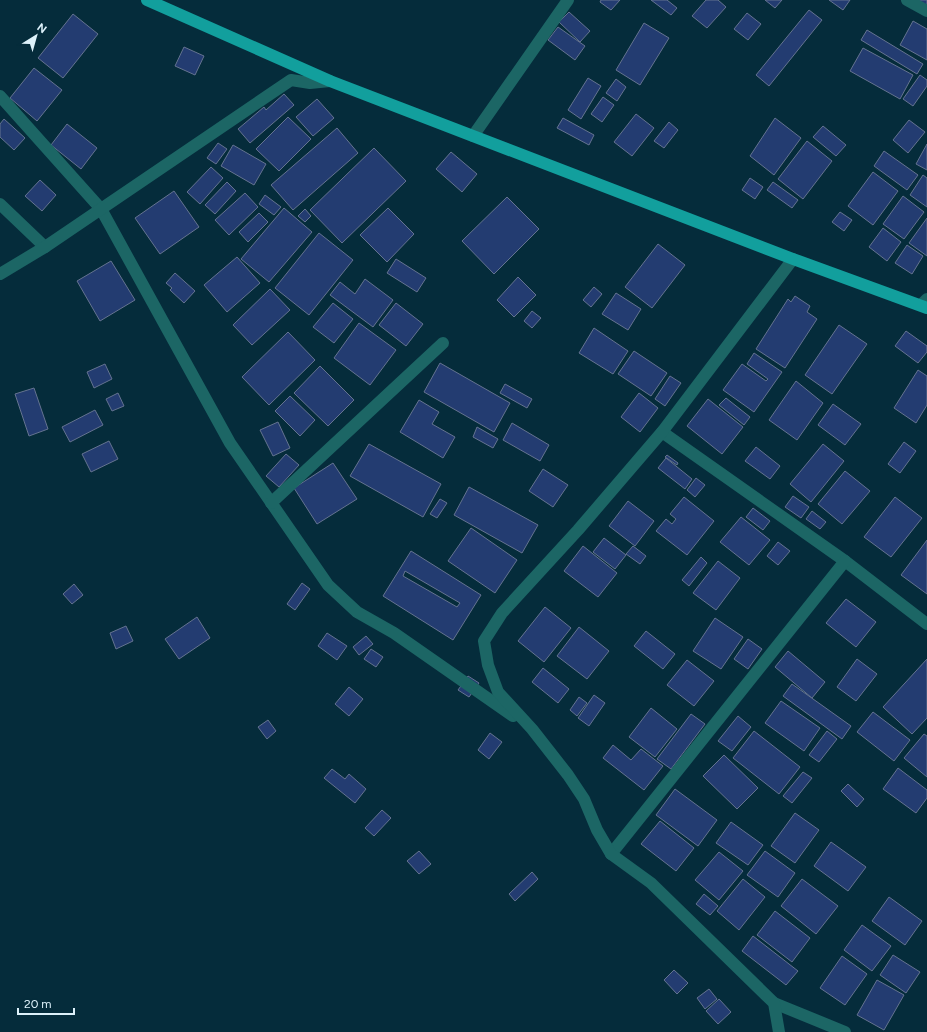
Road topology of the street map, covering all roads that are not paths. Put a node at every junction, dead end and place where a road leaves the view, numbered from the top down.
1 (147, 0) edge
2 (568, 0) edge
3 (907, 0) edge
4 (927, 11) edge
5 (330, 81) junction
6 (0, 96) edge
7 (473, 136) junction
8 (0, 204) edge
9 (101, 209) junction
10 (45, 247) junction
11 (793, 259) junction
12 (0, 274) edge
13 (925, 304) edge
14 (443, 343) dead end
15 (662, 432) junction
16 (271, 504) junction
17 (845, 561) junction
18 (927, 624) edge
19 (532, 729) junction
20 (611, 854) junction
21 (774, 1004) junction
22 (779, 1032) edge
23 (845, 1032) edge

1 - 5 main road
2 - 7 street
3 - 4 street
5 - 7 main road
5 - 9 street
6 - 9 street
7 - 11 main road
8 - 10 street
9 - 10 street
9 - 16 street
10 - 12 street
11 - 13 main road
11 - 15 street
14 - 16 street
15 - 17 street
15 - 19 street
16 - 19 street
17 - 18 street
17 - 20 street
19 - 20 street
20 - 21 street
21 - 22 street
21 - 23 street

